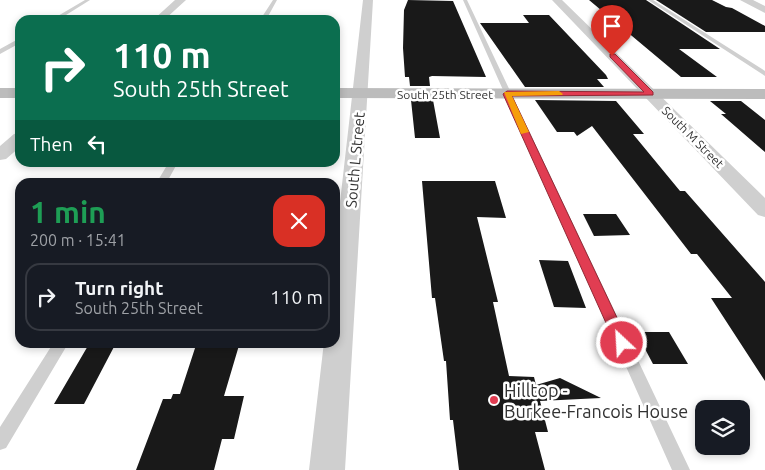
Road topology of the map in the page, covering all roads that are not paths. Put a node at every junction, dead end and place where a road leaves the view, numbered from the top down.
1 (88, 0) edge
2 (181, 0) edge
3 (275, 0) edge
4 (368, 0) edge
5 (465, 0) edge
6 (557, 0) edge
7 (650, 0) edge
8 (745, 0) edge
9 (765, 10) edge
10 (62, 15) edge
11 (164, 15) edge
12 (266, 15) edge
13 (15, 43) edge
14 (0, 52) edge
15 (765, 74) edge
16 (0, 93) edge
17 (15, 93) edge
18 (340, 94) edge
19 (361, 94) junction
20 (507, 94) junction
21 (650, 94) junction
22 (765, 94) edge
23 (15, 142) edge
24 (0, 155) edge
25 (171, 167) edge
26 (164, 178) edge
27 (765, 210) edge
28 (340, 326) edge
29 (58, 348) edge
30 (338, 348) edge
31 (0, 442) edge
32 (327, 470) edge
33 (681, 470) edge

1 - 10 lane
2 - 11 street
3 - 12 lane
4 - 19 street, South L Street
5 - 20 lane
6 - 21 street, South M Street
7 - 15 lane
8 - 9 street
13 - 14 lane
16 - 17 street
18 - 19 street, South 25th Street
19 - 20 street, South 25th Street
19 - 28 street, South L Street
20 - 21 street, South 25th Street
20 - 33 lane
21 - 22 street, South 25th Street
21 - 27 street, South M Street
23 - 24 street
25 - 26 lane
29 - 31 lane
30 - 32 street, South L Street

